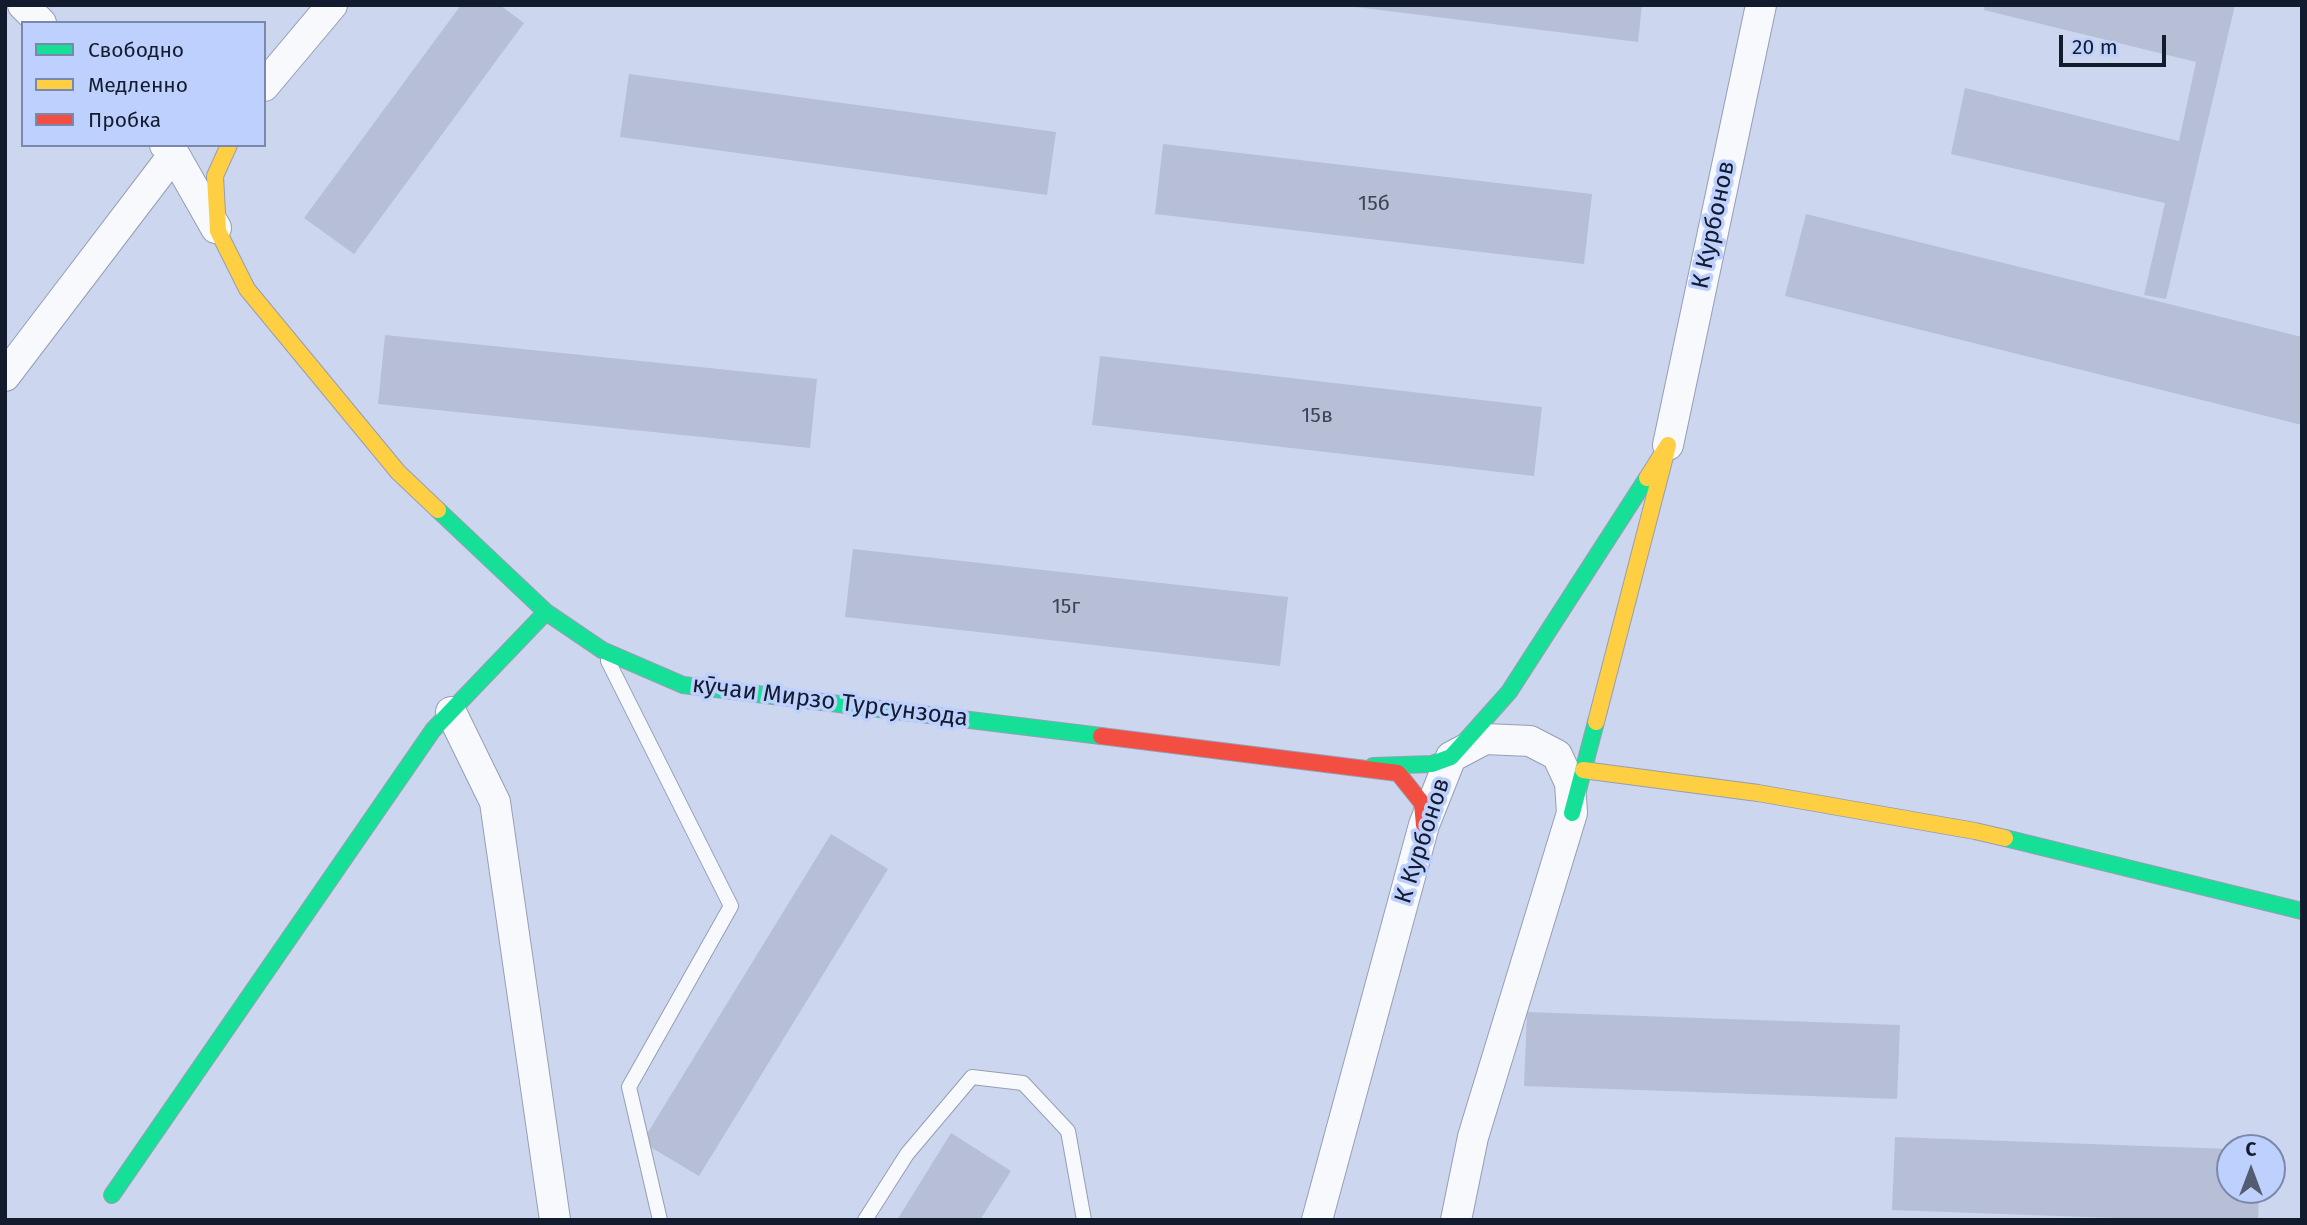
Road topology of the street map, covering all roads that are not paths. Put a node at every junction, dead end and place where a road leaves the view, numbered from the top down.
1 (23, 5) edge
2 (332, 5) edge
3 (1761, 5) edge
4 (39, 21) edge
5 (266, 84) edge
6 (228, 147) edge
7 (170, 150) edge
8 (218, 231) junction
9 (5, 376) edge
10 (1668, 445) junction
11 (546, 612) junction
12 (602, 650) junction
13 (451, 712) junction
14 (1451, 757) junction
15 (1347, 765) junction
16 (1583, 770) junction
17 (1572, 813) junction
18 (1424, 825) junction
19 (2302, 911) edge
20 (112, 1195) dead end
21 (1462, 1216) edge
22 (555, 1220) edge
23 (660, 1220) edge
24 (865, 1220) edge
25 (1084, 1220) edge
26 (1317, 1220) edge

1 - 4 street
2 - 5 street
3 - 10 street, К Курбонов
6 - 8 street, кӯчаи Мирзо Турсунзода
7 - 8 street
7 - 9 street
8 - 11 street, кӯчаи Мирзо Турсунзода
10 - 14 street
10 - 16 street
11 - 12 street, кӯчаи Мирзо Турсунзода
11 - 13 street
12 - 15 street, кӯчаи Мирзо Турсунзода
12 - 23 lane
13 - 20 street
13 - 22 street
14 - 15 street
14 - 17 street, К Курбонов
14 - 18 street, К Курбонов
15 - 18 street
16 - 17 street
16 - 19 street
17 - 21 street, К Курбонов
18 - 26 street, К Курбонов
24 - 25 lane

